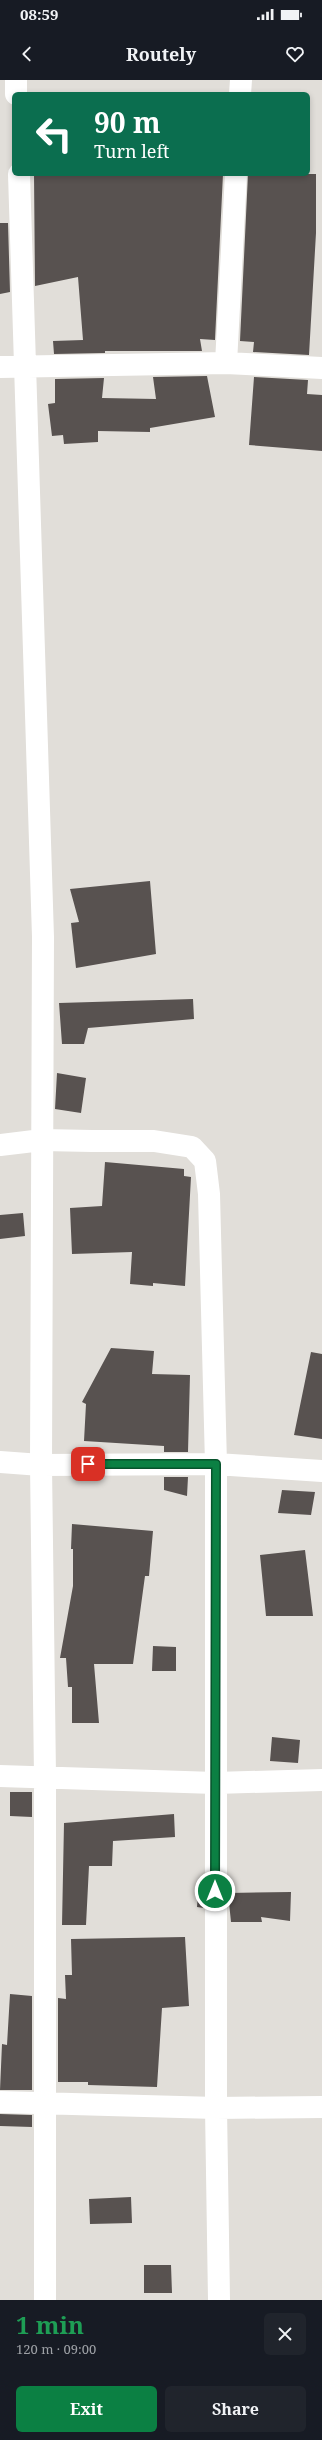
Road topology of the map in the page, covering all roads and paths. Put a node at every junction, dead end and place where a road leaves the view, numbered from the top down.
1 (16, 80) edge
2 (241, 80) edge
3 (16, 92) edge
4 (240, 92) edge
5 (19, 176) edge
6 (236, 176) edge
7 (226, 363) junction
8 (0, 367) edge
9 (25, 368) junction
10 (322, 368) edge
11 (42, 1140) junction
12 (0, 1145) edge
13 (0, 1462) edge
14 (41, 1464) junction
15 (216, 1464) junction
16 (322, 1471) edge
17 (0, 1776) edge
18 (45, 1776) junction
19 (322, 1780) edge
20 (215, 1783) junction
21 (0, 2102) edge
22 (46, 2103) junction
23 (322, 2107) edge
24 (216, 2108) junction
25 (45, 2300) edge
26 (219, 2300) edge

1 - 3 street
2 - 4 street
5 - 9 street
6 - 7 street
7 - 9 street
7 - 10 street
8 - 9 street
9 - 11 street
11 - 12 street
11 - 14 street
11 - 15 street
13 - 14 street
14 - 15 street
14 - 18 street
15 - 16 street
15 - 20 street
17 - 18 street
18 - 20 street
18 - 22 street
19 - 20 street
20 - 24 street
21 - 22 street
22 - 24 street
22 - 25 street
23 - 24 street
24 - 26 street

